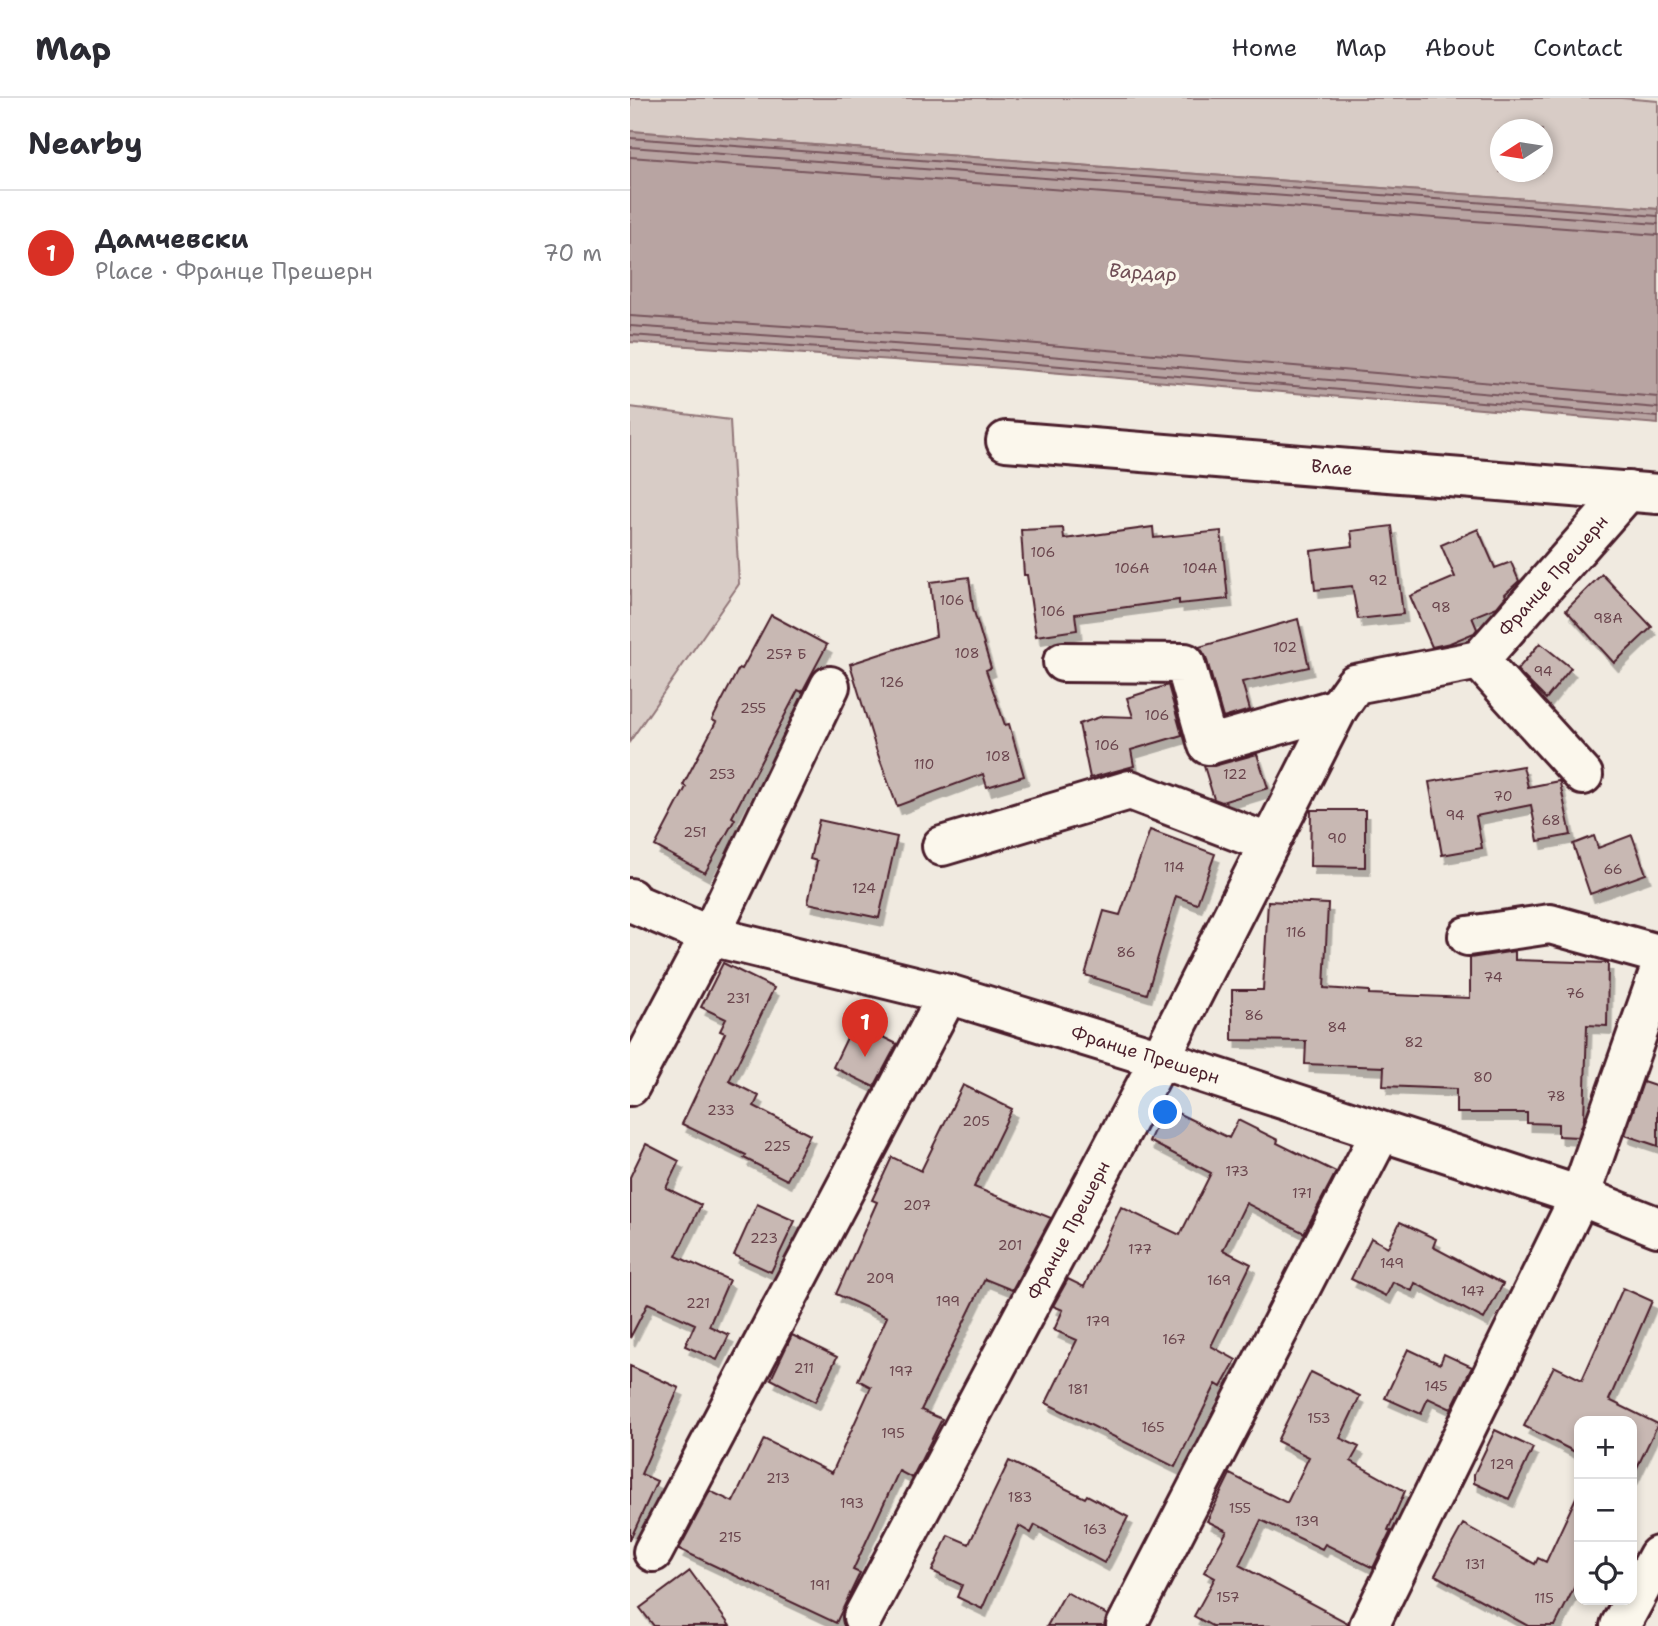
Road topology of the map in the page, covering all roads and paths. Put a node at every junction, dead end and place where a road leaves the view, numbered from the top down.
1 (1006, 440) dead end
2 (1643, 492) edge
3 (1479, 660) junction
4 (1063, 662) dead end
5 (830, 686) dead end
6 (1338, 708) junction
7 (1583, 775) dead end
8 (1268, 843) junction
9 (942, 846) dead end
10 (630, 898) edge
11 (709, 936) junction
12 (1468, 936) dead end
13 (1658, 954) edge
14 (1658, 975) edge
15 (947, 994) junction
16 (1160, 1059) junction
17 (630, 1086) edge
18 (1381, 1132) junction
19 (1580, 1196) junction
20 (1658, 1227) edge
21 (653, 1552) dead end
22 (1658, 1556) edge
23 (863, 1617) dead end
24 (1126, 1626) edge
25 (1369, 1626) edge
26 (1619, 1626) edge

1 - 2 street, Влае
2 - 3 street, Франце Прешерн
3 - 6 street, Франце Прешерн
3 - 7 street
4 - 6 street
5 - 11 street
6 - 8 street, Франце Прешерн
8 - 9 street
8 - 16 street, Франце Прешерн
10 - 11 street, Францe Прешерн
11 - 15 street, Францe Прешерн
11 - 17 street
12 - 13 street
14 - 19 street
15 - 16 street, Францe Прешерн
15 - 21 street
16 - 18 street, Францe Прешерн
16 - 23 street, Франце Прешерн
18 - 19 street, Францe Прешерн
18 - 24 street
19 - 20 street, Францe Прешерн
19 - 25 street
22 - 26 street

